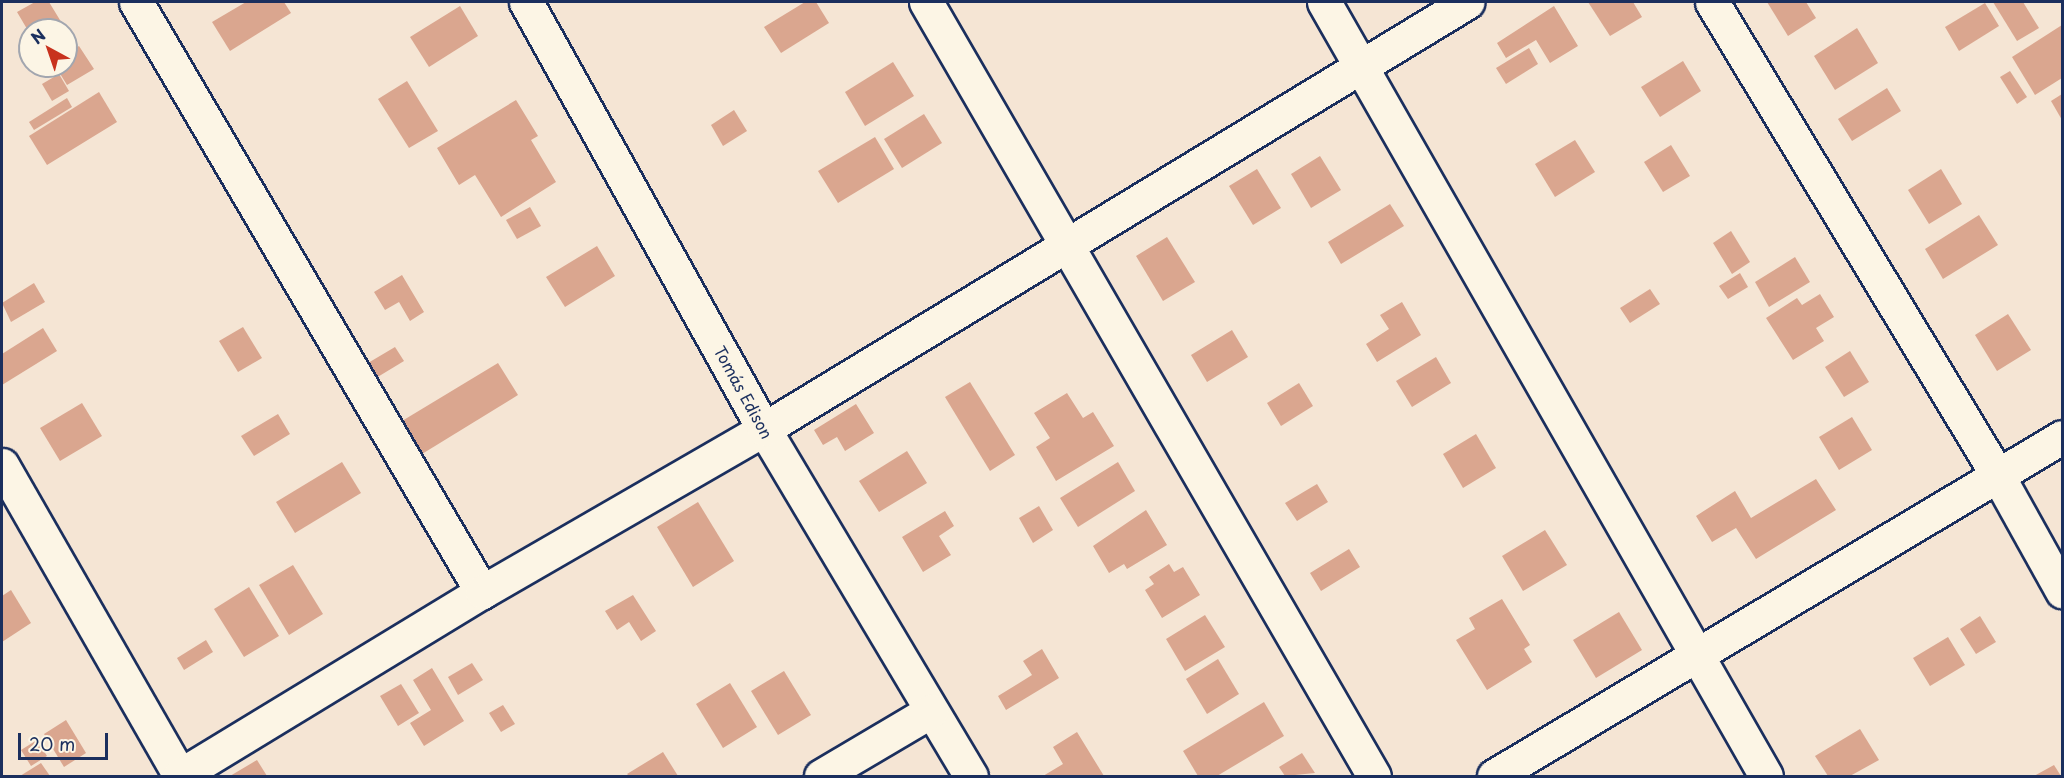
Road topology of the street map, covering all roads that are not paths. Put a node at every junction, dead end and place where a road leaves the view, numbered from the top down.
1 (135, 2) edge
2 (526, 2) edge
3 (926, 2) edge
4 (1324, 2) edge
5 (1467, 2) edge
6 (1712, 2) edge
7 (1361, 67) junction
8 (1066, 244) junction
9 (764, 429) junction
10 (2062, 437) edge
11 (2, 465) edge
12 (1998, 476) junction
13 (2062, 591) edge
14 (482, 592) junction
15 (1696, 658) junction
16 (931, 711) junction
17 (180, 776) edge
18 (821, 777) edge
19 (971, 777) edge
20 (1374, 777) edge
21 (1494, 777) edge
22 (1766, 777) edge

1 - 14 street
2 - 9 street, Tomás Edison
3 - 8 street
4 - 7 street
5 - 7 street
6 - 12 street
7 - 8 street
7 - 15 street
8 - 9 street
8 - 20 street
9 - 14 street
9 - 16 street, Tomás Edison
10 - 12 street
11 - 17 street
12 - 13 street
12 - 15 street
14 - 17 street
15 - 21 street
15 - 22 street
16 - 18 street
16 - 19 street, Tomás Edison

